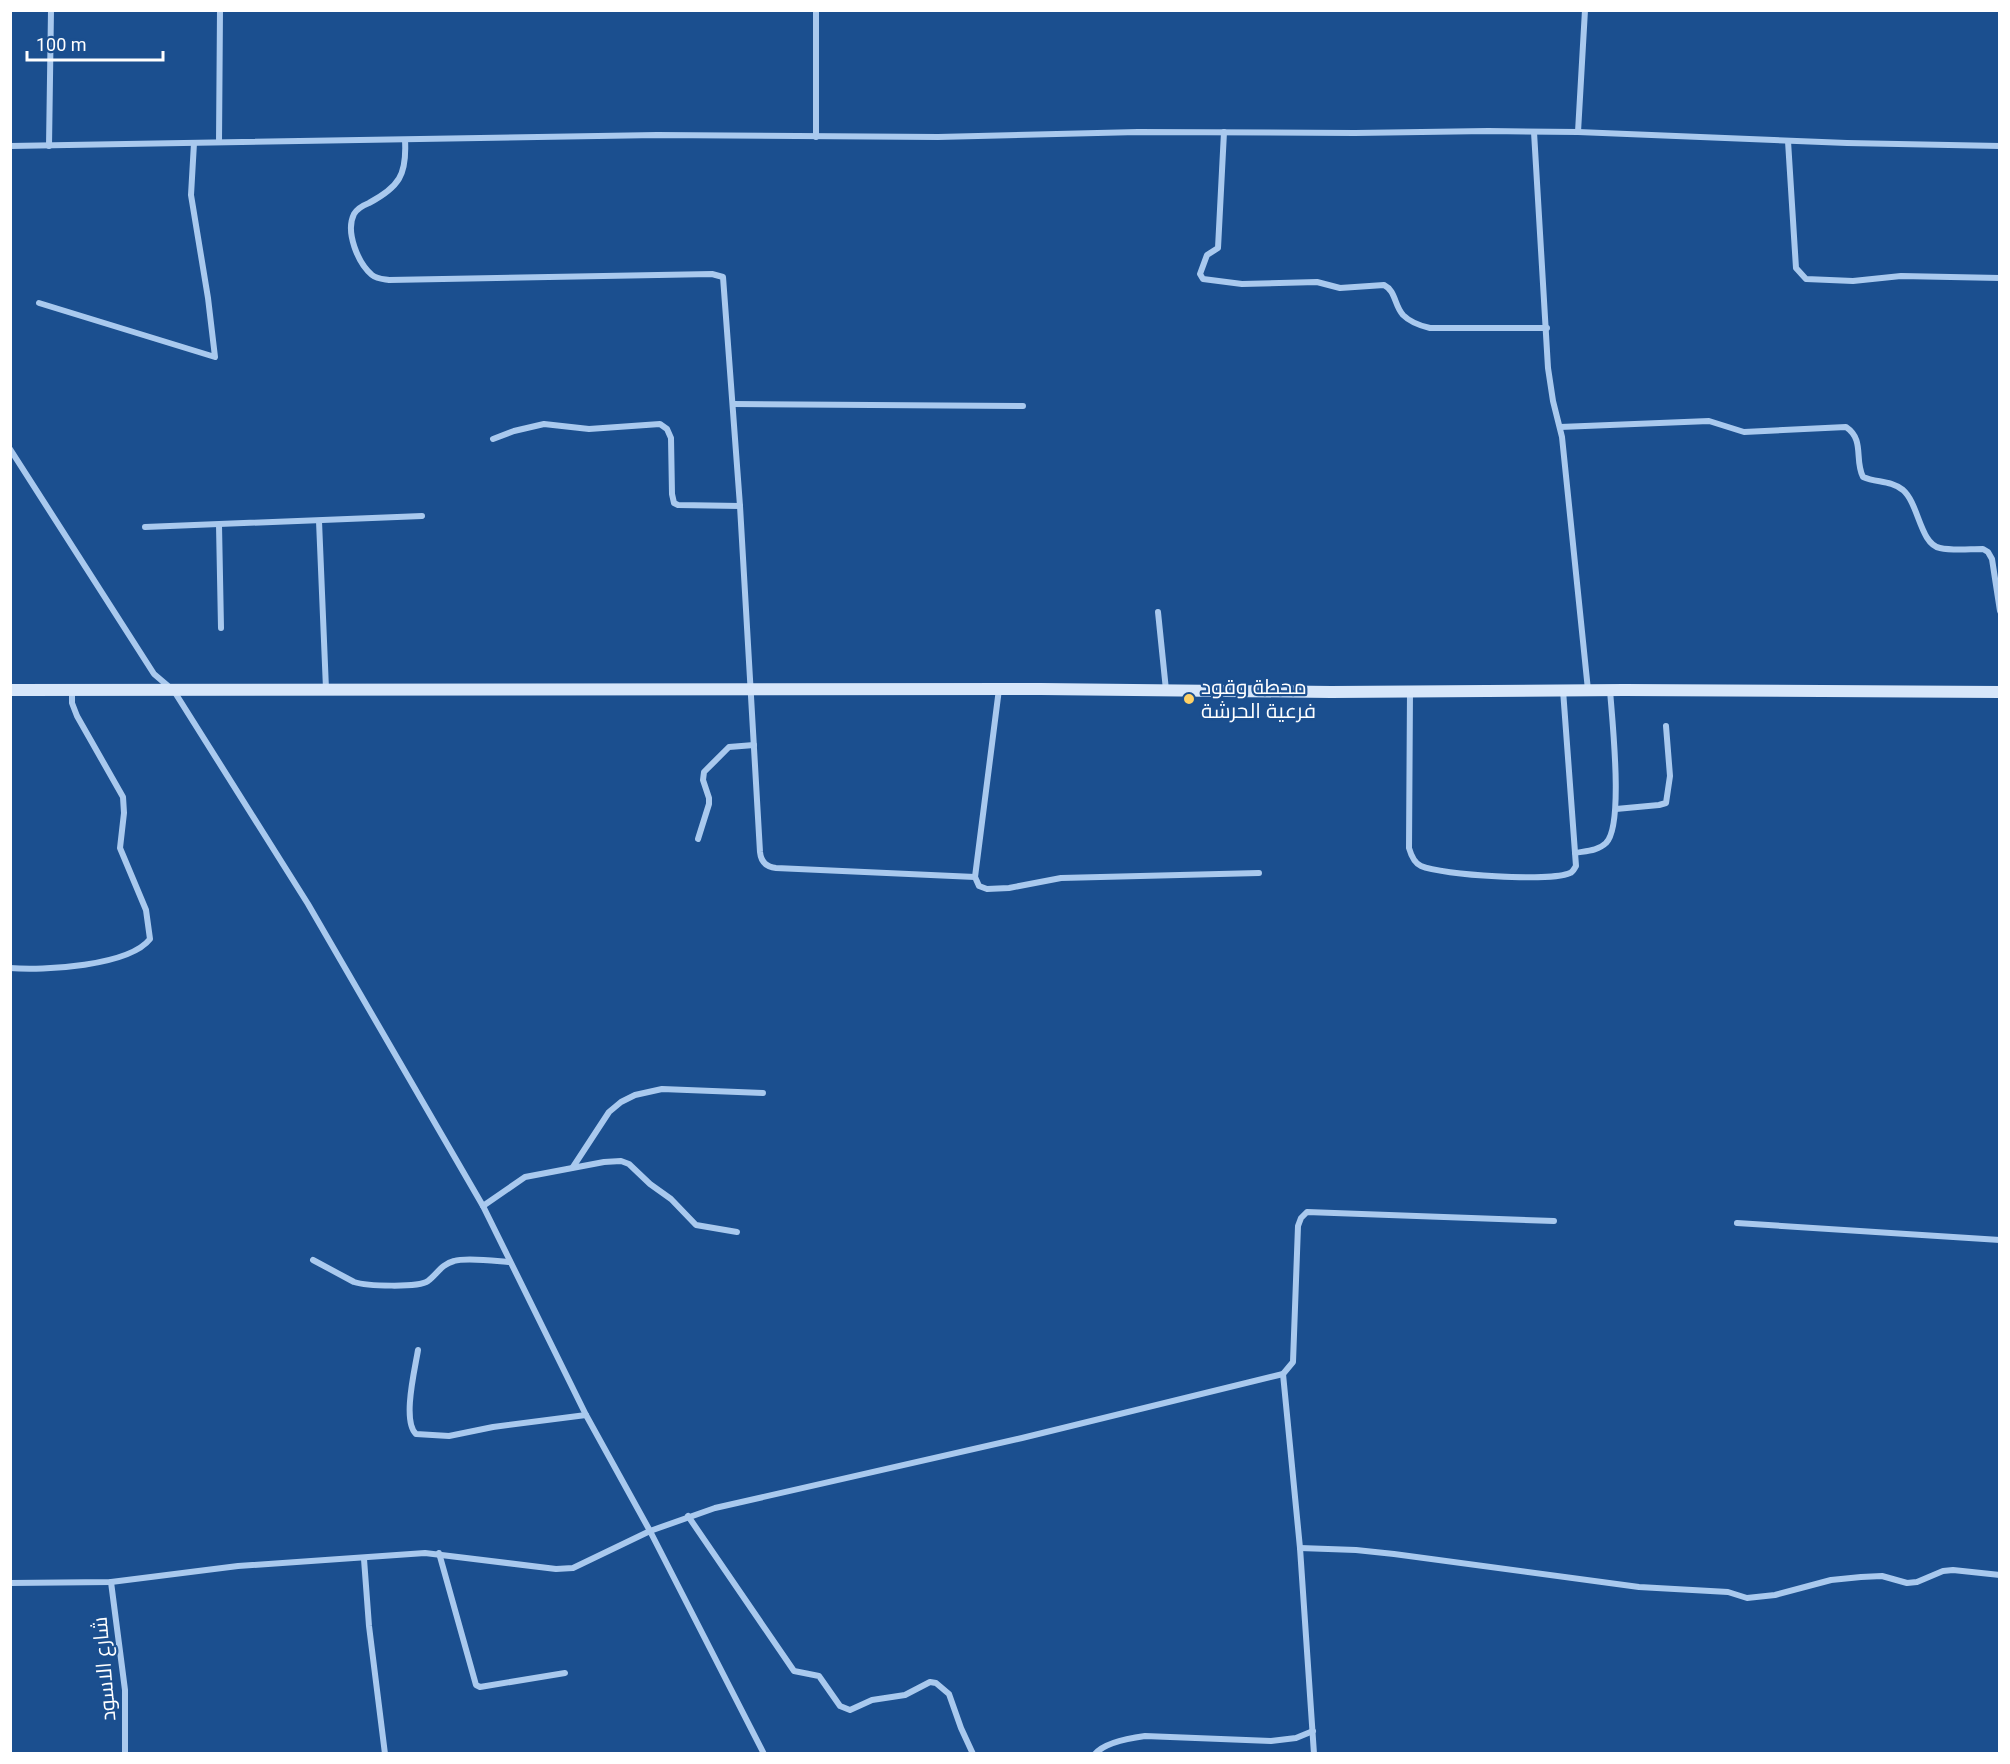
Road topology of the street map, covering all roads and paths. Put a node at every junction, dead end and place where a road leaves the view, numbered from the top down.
1 (51, 10) edge
2 (220, 10) edge
3 (816, 10) edge
4 (1585, 10) edge
5 (1224, 132) junction
6 (1534, 132) junction
7 (1578, 132) junction
8 (816, 137) junction
9 (405, 140) junction
10 (1788, 141) junction
11 (219, 142) junction
12 (194, 143) junction
13 (10, 146) edge
14 (50, 146) junction
15 (2000, 146) edge
16 (2000, 278) edge
17 (39, 303) dead end
18 (1547, 327) junction
19 (733, 404) junction
20 (1023, 406) dead end
21 (1560, 427) junction
22 (493, 439) dead end
23 (10, 449) edge
24 (740, 506) junction
25 (422, 516) dead end
26 (319, 521) junction
27 (219, 525) junction
28 (146, 527) dead end
29 (2000, 611) edge
30 (1158, 612) dead end
31 (221, 628) dead end
32 (326, 689) junction
33 (999, 689) junction
34 (10, 690) edge
35 (72, 690) junction
36 (750, 690) junction
37 (1563, 690) junction
38 (1588, 690) junction
39 (1610, 690) junction
40 (174, 691) junction
41 (1166, 691) junction
42 (1410, 692) junction
43 (2000, 692) edge
44 (1666, 726) dead end
45 (754, 745) junction
46 (1616, 808) junction
47 (698, 839) dead end
48 (1575, 853) junction
49 (1259, 873) dead end
50 (975, 877) junction
51 (10, 968) edge
52 (763, 1093) dead end
53 (573, 1167) junction
54 (483, 1206) junction
55 (1554, 1221) dead end
56 (1737, 1223) dead end
57 (737, 1232) dead end
58 (2000, 1240) edge
59 (313, 1260) dead end
60 (510, 1262) junction
61 (418, 1350) dead end
62 (1283, 1374) junction
63 (586, 1415) junction
64 (688, 1516) junction
65 (650, 1531) junction
66 (1300, 1548) junction
67 (439, 1553) junction
68 (364, 1558) junction
69 (2000, 1575) edge
70 (111, 1582) junction
71 (10, 1583) edge
72 (565, 1673) dead end
73 (1313, 1731) junction
74 (125, 1754) edge
75 (385, 1754) edge
76 (764, 1754) edge
77 (973, 1754) edge
78 (1095, 1754) edge
79 (1314, 1754) edge

1 - 14 street
2 - 11 street
3 - 8 street
4 - 7 street
5 - 6 street
5 - 8 street
5 - 18 street
6 - 7 street
6 - 18 street
7 - 10 street
8 - 9 street
9 - 11 street
9 - 19 street
10 - 15 street
10 - 16 street
11 - 12 street
12 - 14 street
12 - 17 street
13 - 14 street
18 - 21 street
19 - 20 street
19 - 24 street
21 - 29 street
21 - 38 street
22 - 24 street
23 - 40 street
24 - 36 street
25 - 26 street
26 - 27 street
26 - 32 street
27 - 28 street
27 - 31 street
30 - 41 street
32 - 36 street
32 - 40 street
33 - 36 street
33 - 41 street
33 - 50 street
34 - 35 street
35 - 40 street
35 - 51 street
36 - 45 street
37 - 38 street
37 - 42 street
37 - 48 street
38 - 39 street
39 - 43 street
39 - 46 street
40 - 54 street
41 - 42 street
42 - 48 street
44 - 46 street
45 - 47 street
45 - 50 street
46 - 48 street
49 - 50 street
52 - 53 street
53 - 54 street
53 - 57 street
54 - 60 street
55 - 62 street
56 - 58 street
59 - 60 street
60 - 63 street
61 - 63 street
62 - 64 street
62 - 66 street
63 - 65 street
64 - 65 street
64 - 77 street
65 - 67 street
65 - 76 street
66 - 69 street
66 - 73 street
67 - 68 street
67 - 72 street
68 - 70 street
68 - 75 street
70 - 71 street
70 - 74 street, شارع الاسود
73 - 78 street
73 - 79 street

